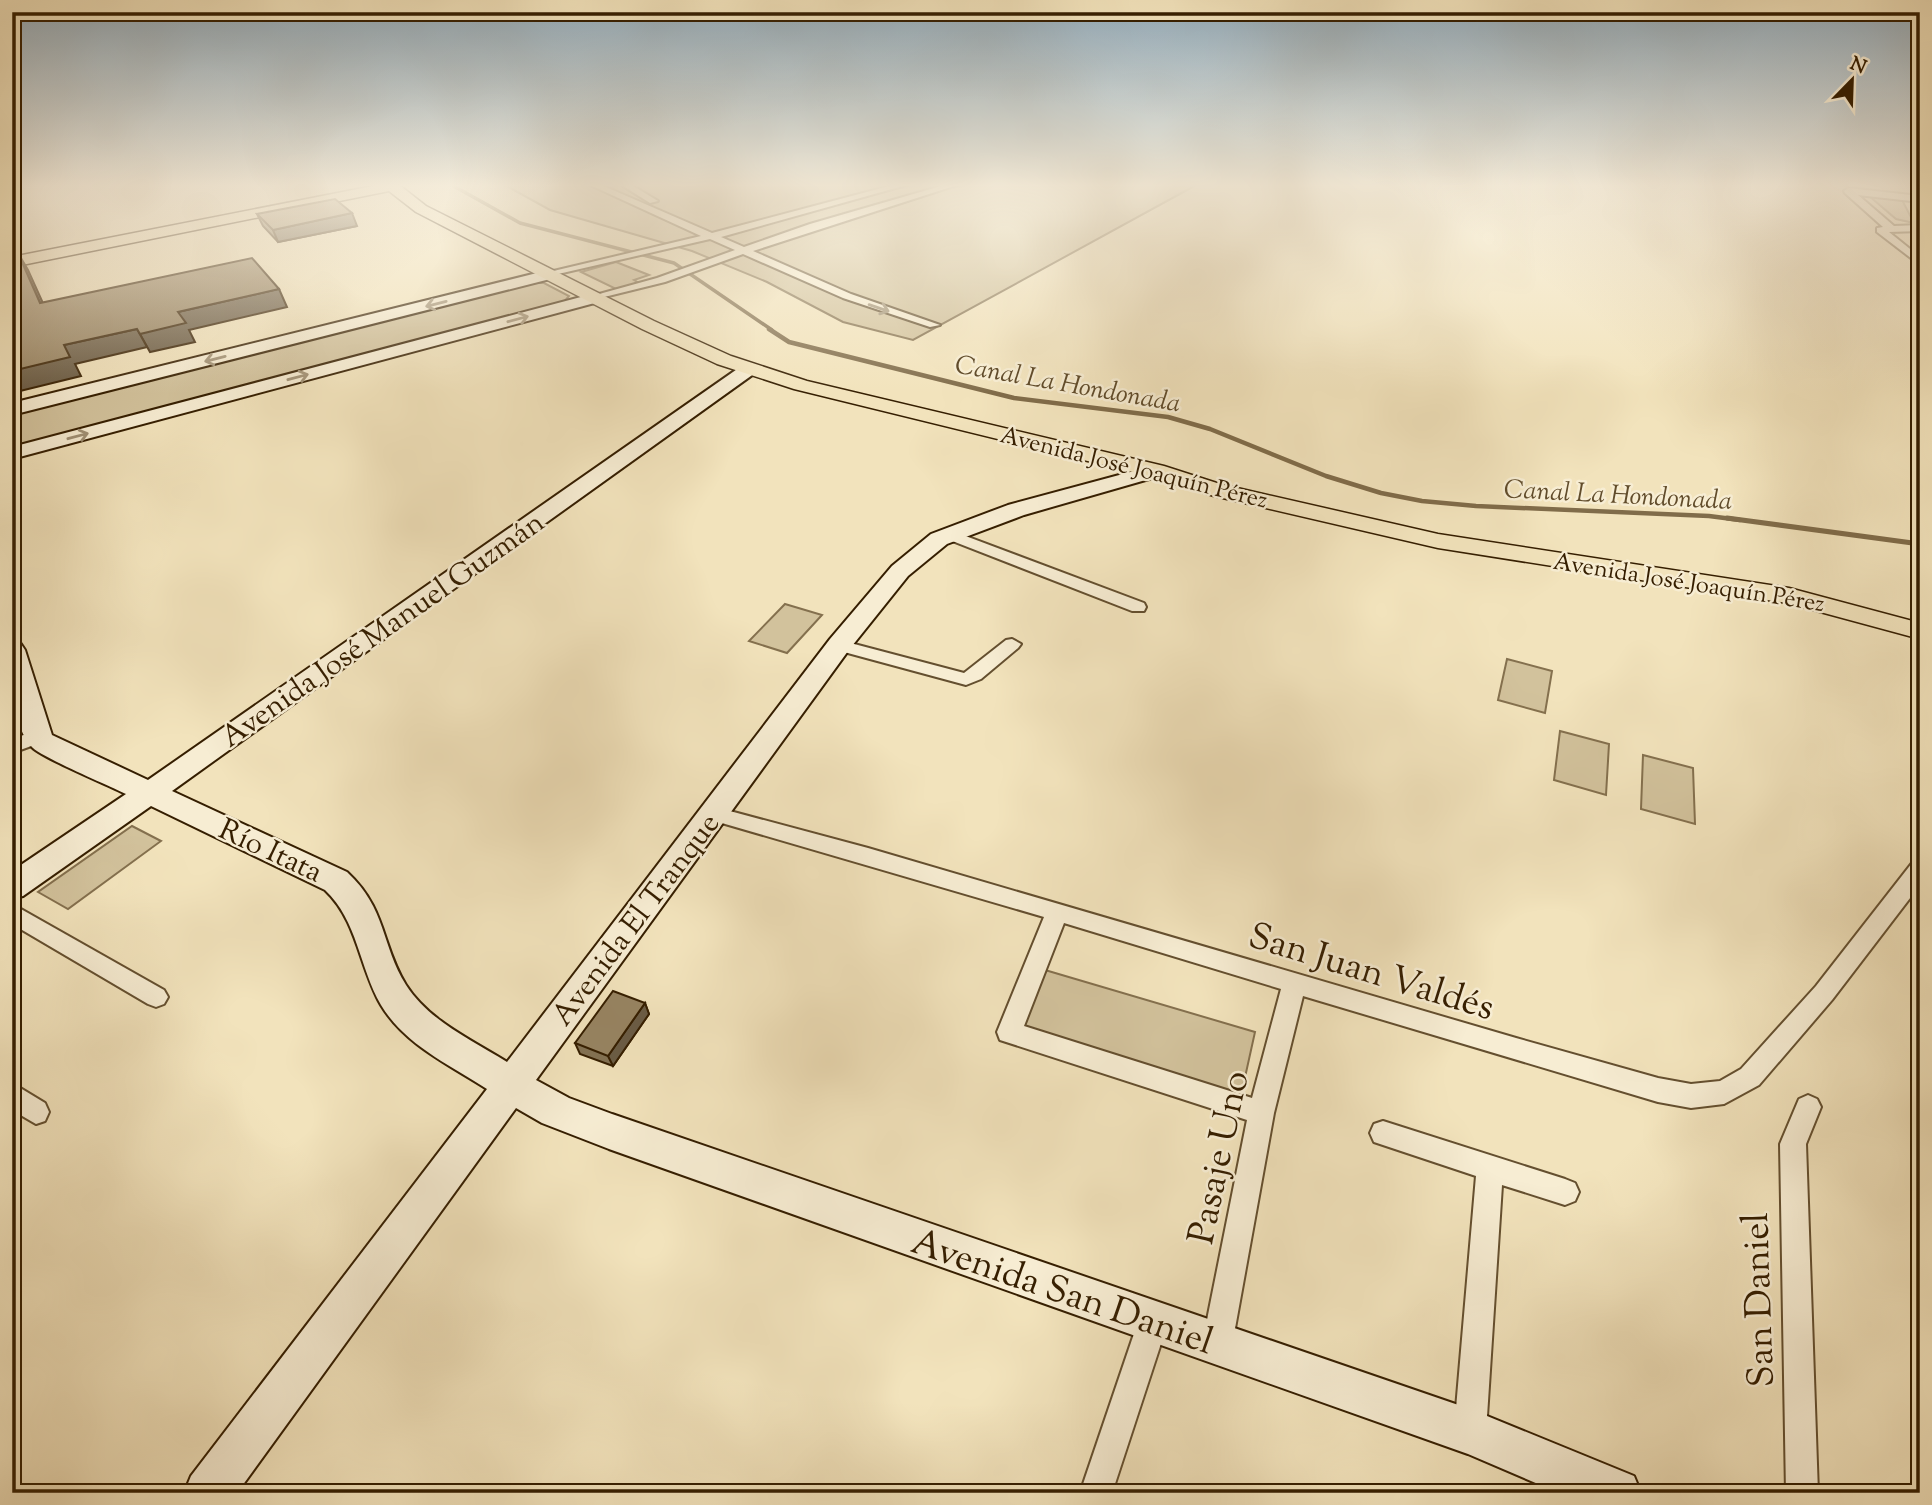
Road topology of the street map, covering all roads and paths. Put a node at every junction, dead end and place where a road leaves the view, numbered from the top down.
1 (51, 254) edge
2 (509, 254) edge
3 (633, 254) edge
4 (733, 254) edge
5 (749, 254) edge
6 (780, 254) edge
7 (796, 261) dead end
8 (12, 262) edge
9 (549, 275) junction
10 (879, 295) dead end
11 (596, 298) junction
12 (924, 310) junction
13 (947, 316) dead end
14 (907, 317) junction
15 (934, 325) dead end
16 (749, 369) junction
17 (12, 410) edge
18 (12, 453) edge
19 (1156, 471) junction
20 (947, 534) junction
21 (1138, 607) dead end
22 (1920, 631) edge
23 (1012, 643) dead end
24 (839, 645) junction
25 (12, 650) edge
26 (25, 741) edge
27 (148, 794) junction
28 (715, 814) junction
29 (1920, 869) edge
30 (12, 887) edge
31 (12, 913) edge
32 (1057, 913) junction
33 (1294, 984) junction
34 (156, 997) dead end
35 (510, 1084) junction
36 (12, 1095) edge
37 (1808, 1107) dead end
38 (36, 1112) dead end
39 (1261, 1113) junction
40 (1383, 1133) dead end
41 (1490, 1168) junction
42 (1564, 1192) dead end
43 (1153, 1322) junction
44 (1217, 1345) junction
45 (1470, 1432) junction
46 (208, 1493) edge
47 (1096, 1493) edge
48 (1617, 1493) edge
49 (1802, 1493) edge

1 - 8 main road
2 - 9 main road, Avenida José Joaquín Pérez
3 - 9 street
4 - 11 street
5 -> 14 street
6 - 7 street
9 - 11 main road, Avenida José Joaquín Pérez
9 -> 17 street
10 - 12 street
11 - 16 main road, Avenida José Joaquín Pérez
18 -> 11 street
12 - 13 street
12 - 14 street
14 - 15 street
16 - 19 main road, Avenida José Joaquín Pérez
16 - 27 street, Avenida José Manuel Guzmán
19 - 20 street, Avenida El Tranque
19 - 22 main road, Avenida José Joaquín Pérez
20 - 21 street
20 - 24 street, Avenida El Tranque
23 - 24 street
24 - 28 street, Avenida El Tranque
25 - 26 street, Río Itata
26 - 27 street, Río Itata
27 - 30 street, Avenida José Manuel Guzmán
27 - 35 street, Río Itata
28 - 32 street, San Juan Valdés
28 - 35 street, Avenida El Tranque
29 - 33 street, San Juan Valdés
31 - 34 street
32 - 33 street, San Juan Valdés
32 - 39 street
33 - 39 street, Pasaje Uno
35 - 43 street, Avenida San Daniel
35 - 46 street, Avenida El Tranque
36 - 38 street
37 - 49 street, San Daniel
39 - 44 street, Pasaje Uno
40 - 41 street
41 - 42 street
41 - 45 street
43 - 44 street, Avenida San Daniel
43 - 47 street
44 - 45 street, Avenida San Daniel
45 - 48 street, Avenida San Daniel

